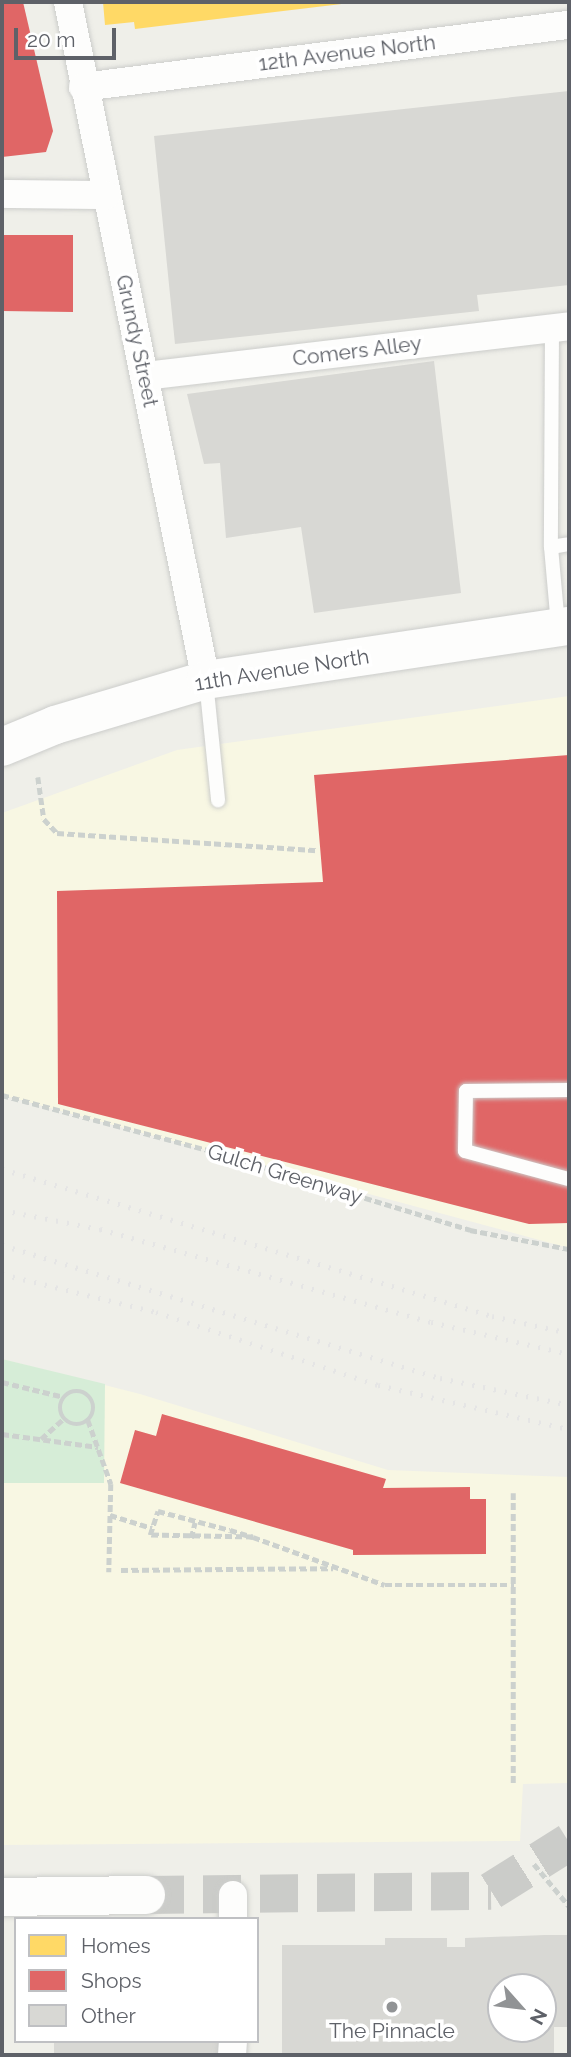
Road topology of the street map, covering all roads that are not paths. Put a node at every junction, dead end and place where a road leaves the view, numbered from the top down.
1 (68, 2) edge
2 (569, 25) edge
3 (83, 87) junction
4 (2, 194) edge
5 (106, 194) junction
6 (561, 327) edge
7 (145, 376) junction
8 (569, 544) edge
9 (551, 547) junction
10 (564, 627) edge
11 (206, 680) junction
12 (2, 747) edge
13 (218, 800) dead end
14 (569, 1090) edge
15 (569, 1179) edge
16 (146, 1895) tunnel mouth
17 (2, 1897) edge

1 - 3 street, Grundy Street
2 - 3 street, 12th Avenue North
3 - 5 street, Grundy Street
4 - 5 street
5 - 7 street, Grundy Street
6 - 7 street, Comers Alley
6 - 9 lane
7 - 11 street, Grundy Street
8 - 9 lane
9 - 10 lane
10 - 11 street, 11th Avenue North
11 - 12 street, 11th Avenue North
11 - 13 lane
14 - 15 lane
16 - 17 street

